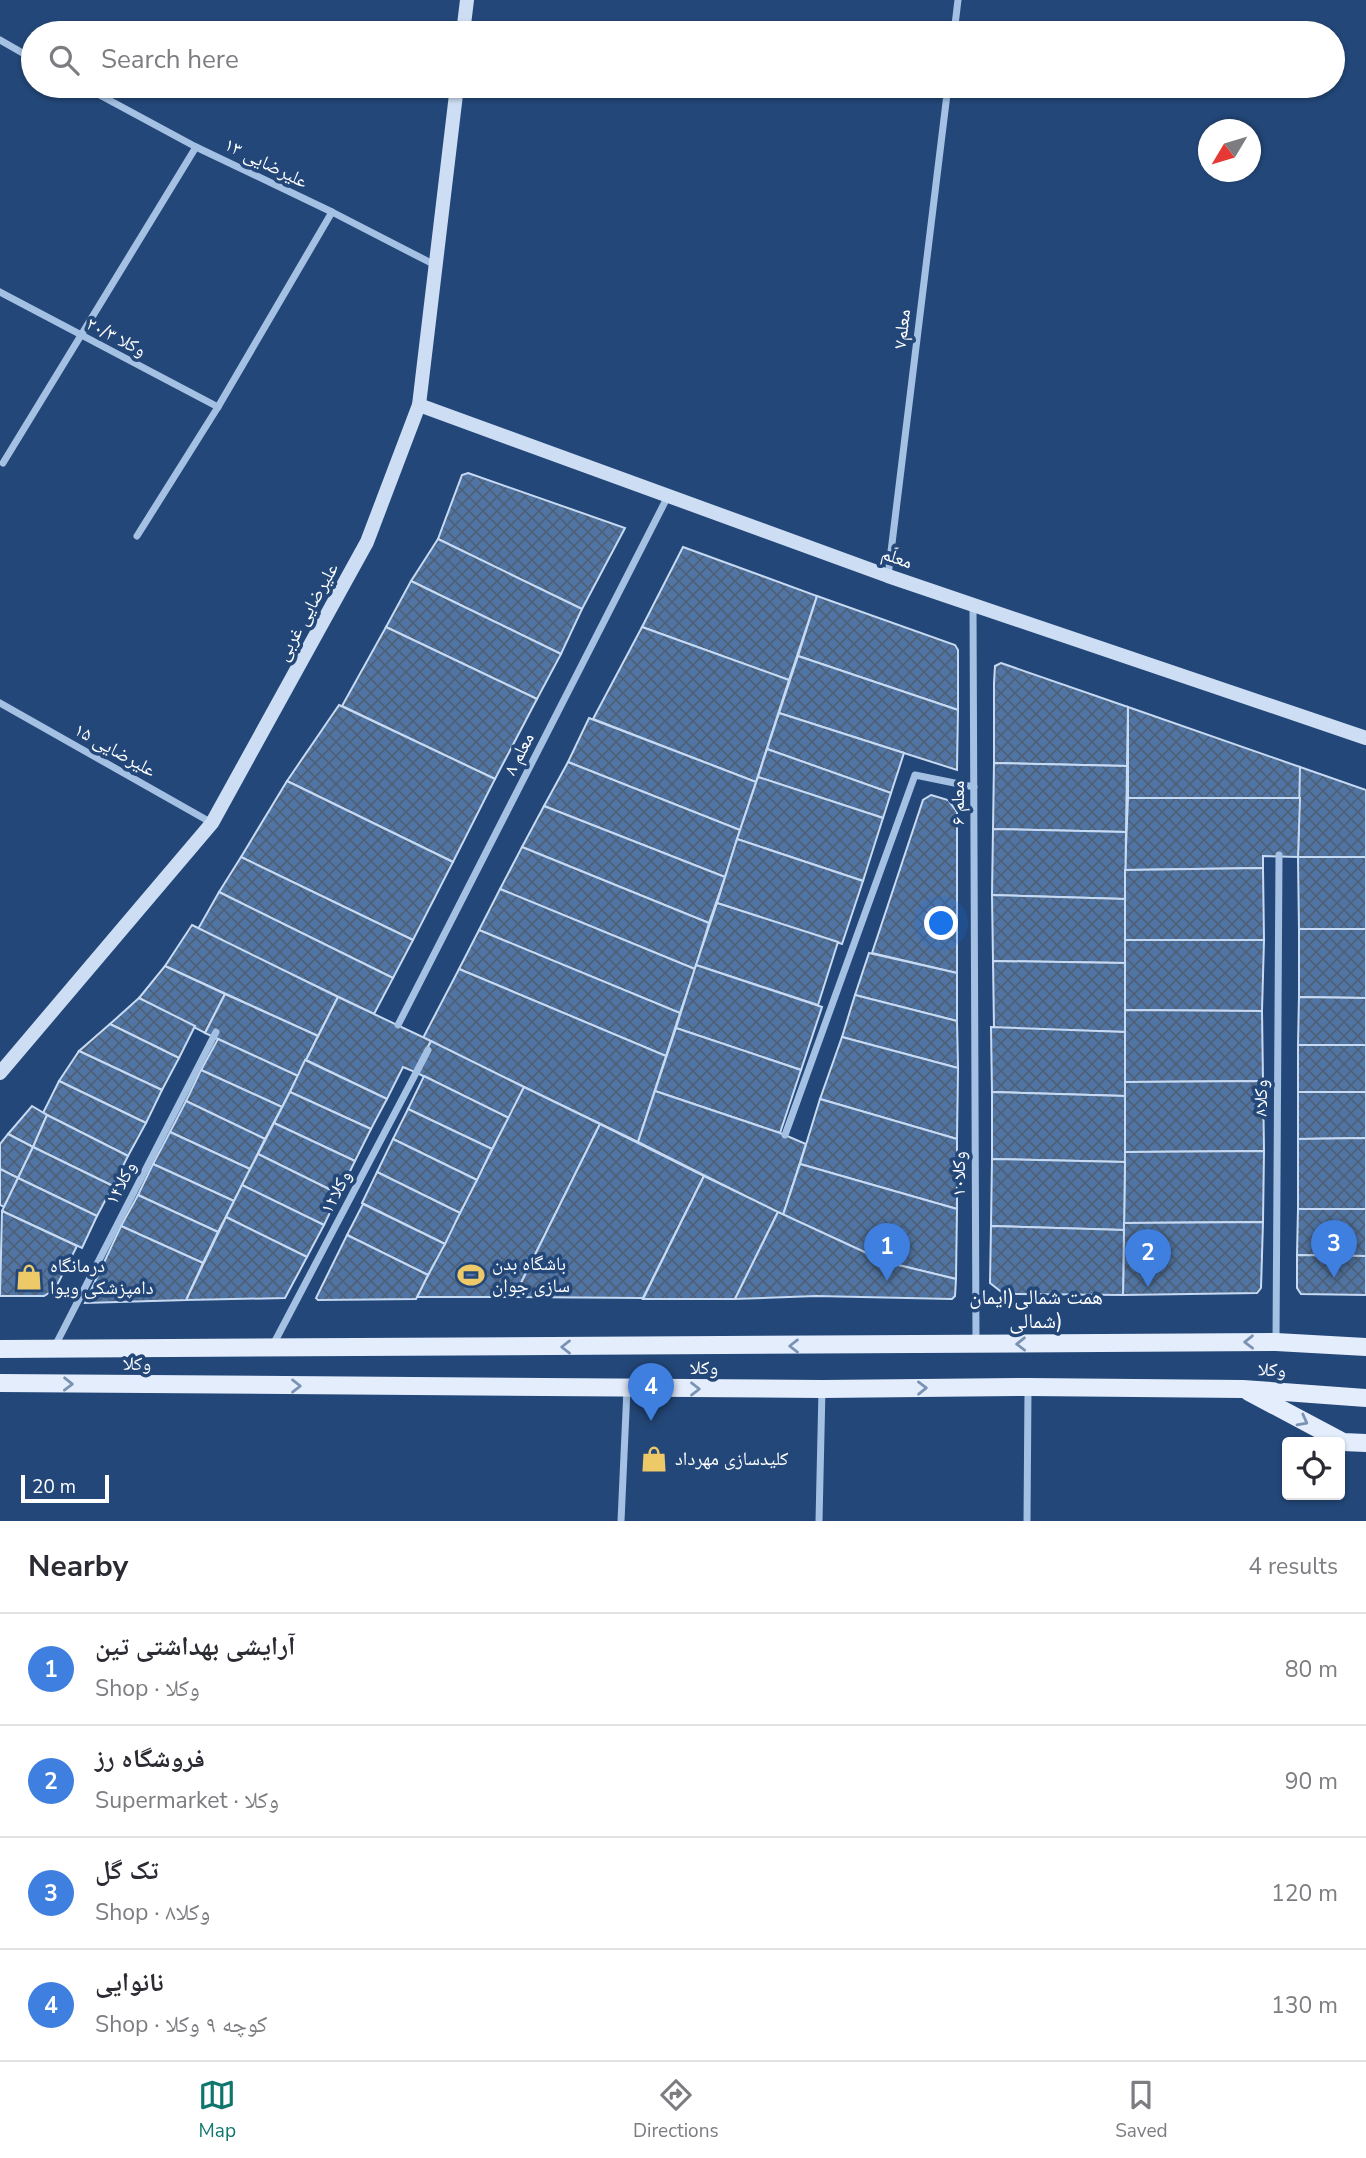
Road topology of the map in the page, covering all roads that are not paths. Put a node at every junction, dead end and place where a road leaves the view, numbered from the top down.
1 (467, 0) edge
2 (958, 0) edge
3 (464, 21) edge
4 (955, 21) edge
5 (0, 40) edge
6 (21, 52) edge
7 (105, 98) edge
8 (456, 98) edge
9 (947, 98) edge
10 (195, 147) junction
11 (332, 212) junction
12 (436, 266) junction
13 (0, 292) edge
14 (80, 337) junction
15 (419, 405) junction
16 (218, 407) junction
17 (3, 463) dead end
18 (668, 496) junction
19 (137, 536) dead end
20 (888, 576) junction
21 (972, 604) junction
22 (1, 705) edge
23 (1366, 738) edge
24 (974, 787) junction
25 (212, 823) junction
26 (1279, 855) dead end
27 (973, 1002) joint
28 (398, 1025) dead end
29 (216, 1032) dead end
30 (428, 1050) dead end
31 (0, 1073) edge
32 (785, 1136) dead end
33 (1276, 1342) junction
34 (976, 1345) junction
35 (1366, 1347) edge
36 (0, 1349) edge
37 (53, 1349) junction
38 (271, 1349) junction
39 (0, 1383) edge
40 (1028, 1387) junction
41 (627, 1388) junction
42 (1243, 1389) junction
43 (822, 1390) junction
44 (1366, 1398) edge
45 (1366, 1443) edge
46 (621, 1521) edge
47 (819, 1521) edge
48 (1027, 1521) edge

1 - 3 street
2 - 4 street
5 - 6 street
7 - 10 street, ۱۳ علیرضایی
8 - 12 street, علیرضایی غربی
9 - 20 street, معلم۷
10 - 11 street, ۱۳ علیرضایی
10 - 14 street
11 - 12 street, ۱۳ علیرضایی
11 - 16 street
12 - 15 street, علیرضایی غربی
13 - 14 street, وکلا ۲۰/۳
14 - 16 street, وکلا ۲۰/۳
14 - 17 street
15 - 18 street, معلّم
15 - 25 street, علیرضایی غربی
16 - 19 street
18 - 20 street, معلّم
18 - 28 street, ۸ معلم
20 - 21 street, معلّم
21 - 23 street, معلّم
21 - 24 street, ۶ معلم
22 - 25 street, ۱۵ علیرضایی
24 - 27 street, ۶ معلم
24 - 32 street
25 - 31 street, علیرضایی غربی
26 - 33 street, وکلا۸
27 - 34 street, وکلا۱۰
29 - 37 street, وکلا۱۴
30 - 38 street, وکلا۱۲
33 -> 34 main road, وکلا
33 - 35 main road, وکلا
34 -> 38 main road, وکلا
36 - 37 main road, وکلا
37 - 38 main road, وکلا
39 -> 41 main road, وکلا
40 - 42 main road, وکلا
43 -> 40 main road, وکلا
40 - 48 street
41 -> 43 main road, وکلا
41 - 46 street
42 - 44 main road, وکلا
42 -> 45 main road
43 - 47 street

